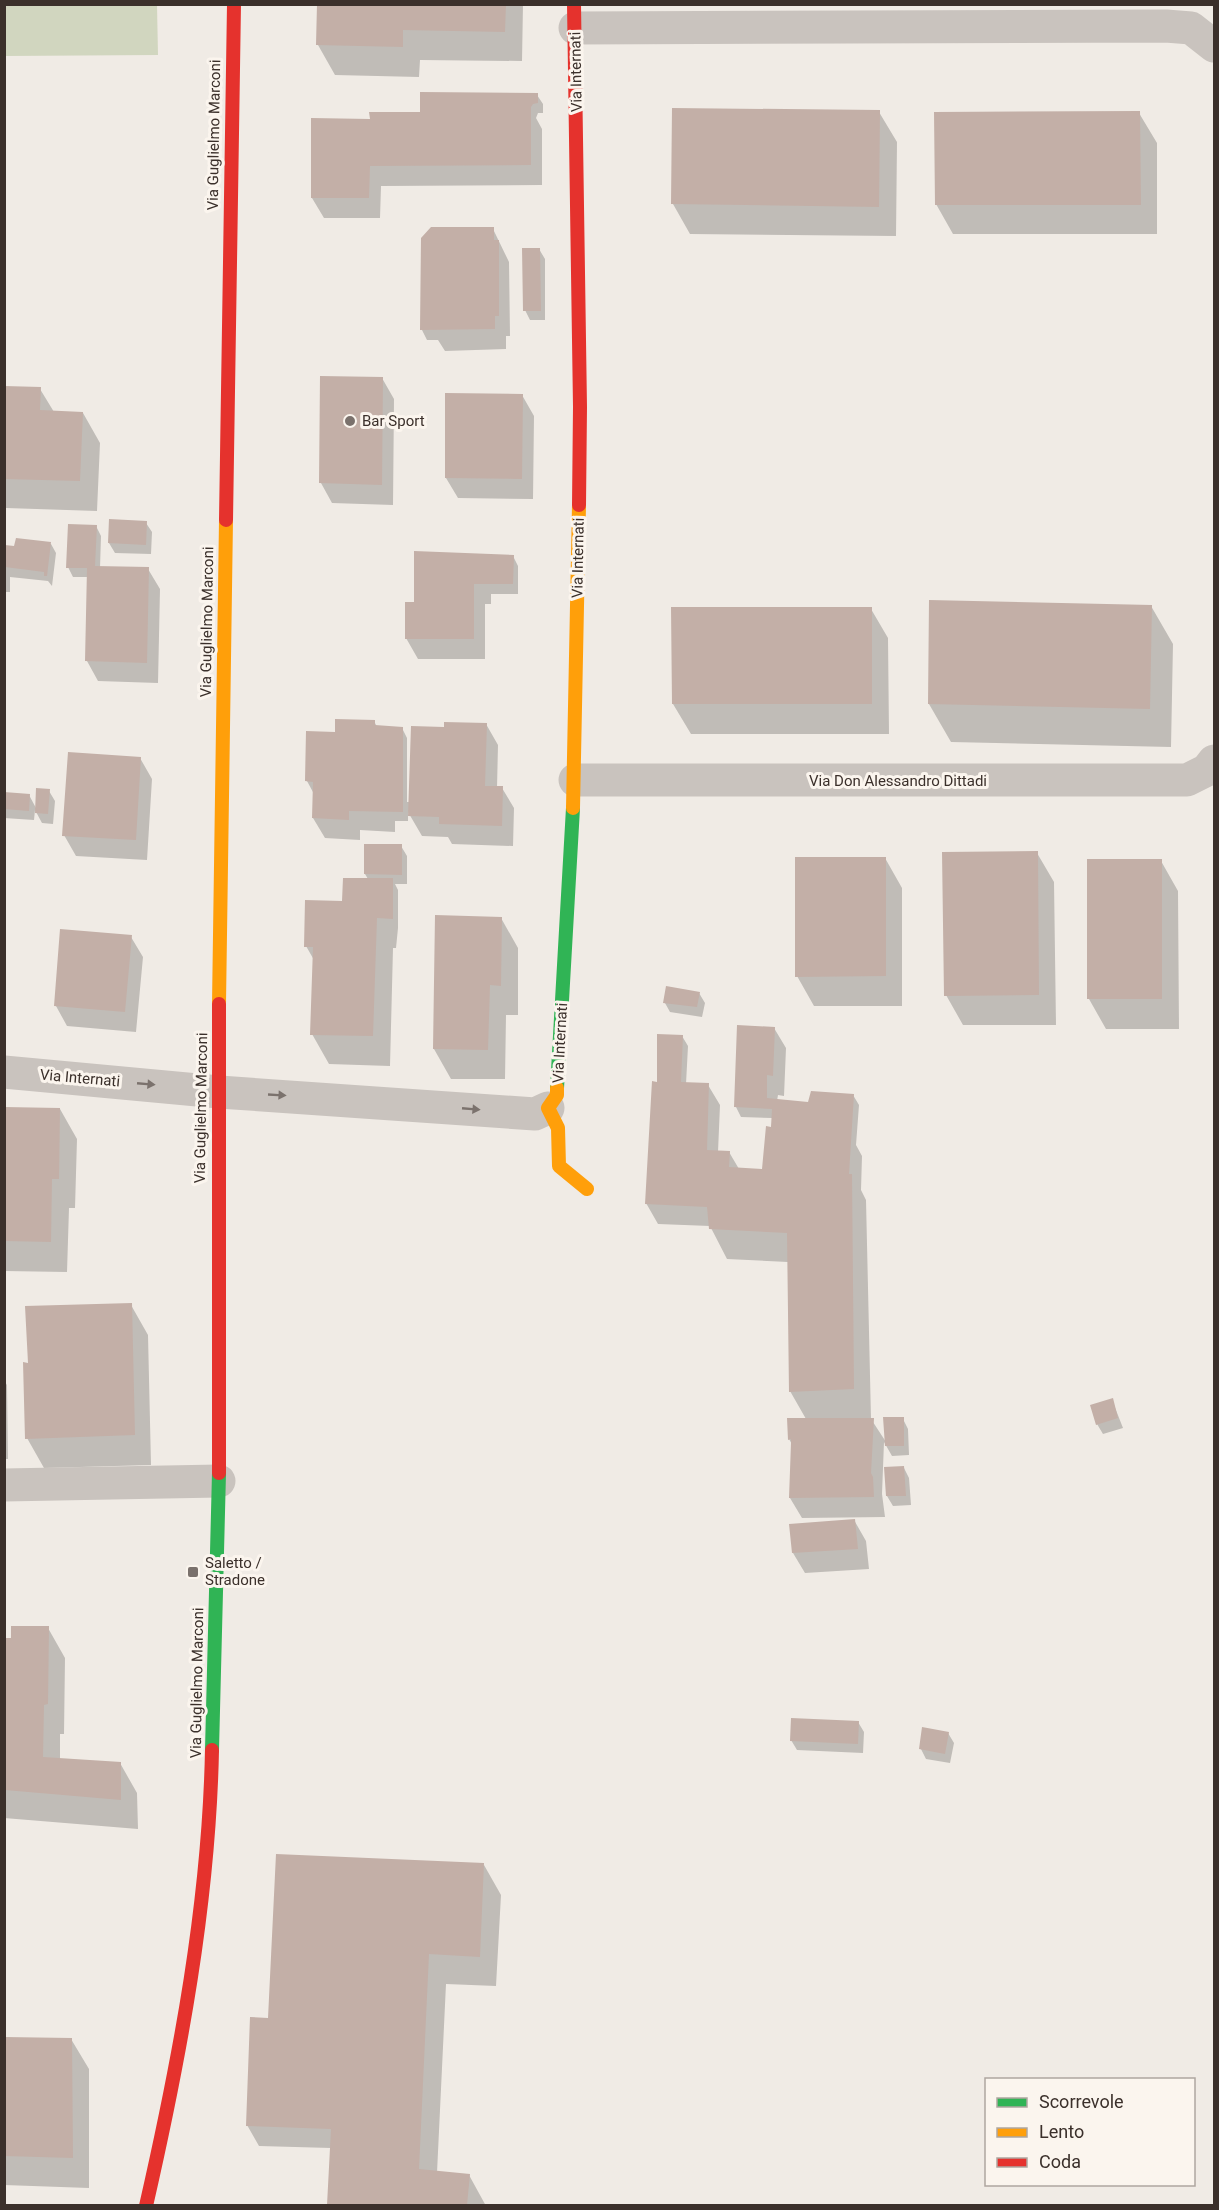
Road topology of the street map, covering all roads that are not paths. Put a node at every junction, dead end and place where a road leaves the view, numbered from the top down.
1 (234, 4) edge
2 (575, 16) edge
3 (1214, 43) edge
4 (1212, 770) edge
5 (575, 780) junction
6 (4, 1072) edge
7 (219, 1092) junction
8 (548, 1108) junction
9 (587, 1189) dead end
10 (219, 1481) junction
11 (4, 1485) edge
12 (147, 2205) edge

1 - 7 main road, Via Guglielmo Marconi
2 - 3 street
2 - 5 main road, Via Internati
4 - 5 street, Via Don Alessandro Dittadi
5 - 8 main road, Via Internati
6 -> 7 street, Via Internati
7 -> 8 street, Via Internati
7 - 10 main road, Via Guglielmo Marconi
8 - 9 main road
10 - 11 street
10 - 12 main road, Via Guglielmo Marconi

